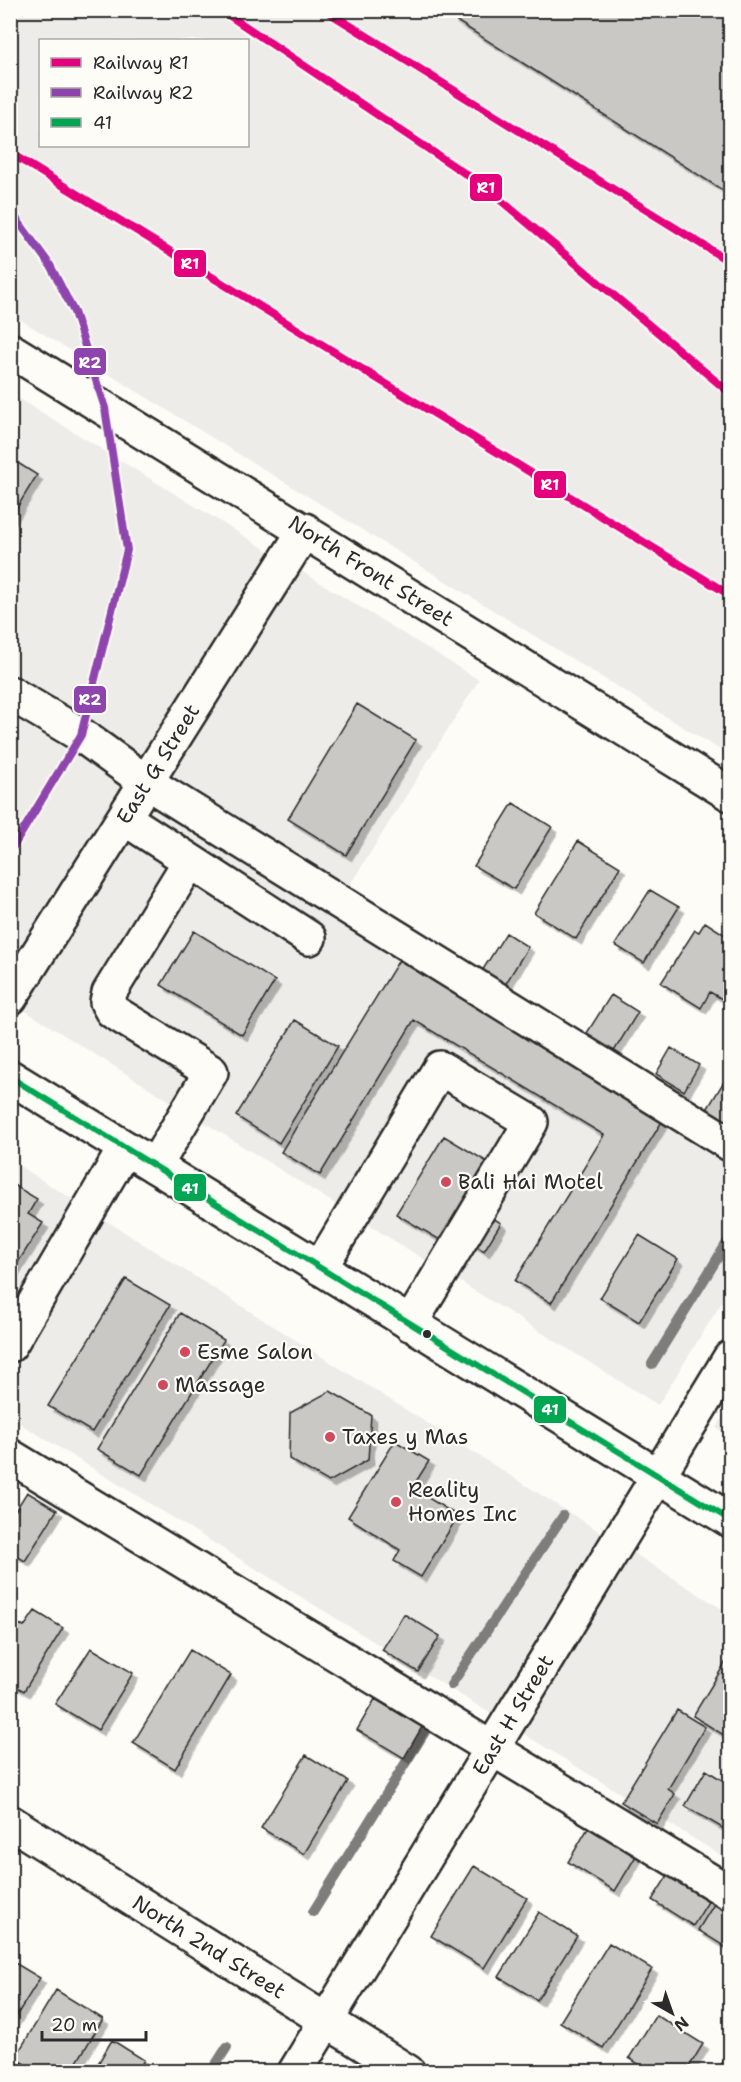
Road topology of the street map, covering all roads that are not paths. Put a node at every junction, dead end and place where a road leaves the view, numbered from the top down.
1 (10, 350) edge
2 (304, 530) junction
3 (10, 693) edge
4 (146, 782) junction
5 (730, 794) edge
6 (124, 818) junction
7 (190, 861) junction
8 (309, 938) dead end
9 (10, 998) edge
10 (10, 1077) edge
11 (730, 1144) edge
12 (125, 1148) junction
13 (155, 1166) junction
14 (320, 1268) junction
15 (410, 1324) junction
16 (10, 1345) edge
17 (730, 1358) edge
18 (10, 1456) edge
19 (658, 1477) junction
20 (730, 1521) edge
21 (492, 1749) junction
22 (10, 1822) edge
23 (730, 1893) edge
24 (327, 2020) junction
25 (295, 2072) edge
26 (408, 2072) edge

1 - 2 street, North Front Street
2 - 4 street, East G Street
2 - 5 street, North Front Street
3 - 4 street
4 - 6 street, East G Street
4 - 11 street
6 - 7 street
6 - 9 street, East G Street
7 - 8 street
7 - 13 street
10 - 12 street
12 - 13 street
12 - 16 street
13 - 14 street
14 - 15 street
14 - 15 street
15 - 19 street
17 - 19 street, East H Street
18 - 21 street
19 - 20 street
19 - 21 street, East H Street
21 - 23 street
21 - 24 street, East H Street
22 - 24 street, North 2nd Street
24 - 25 street, East H Street
24 - 26 street, North 2nd Street

